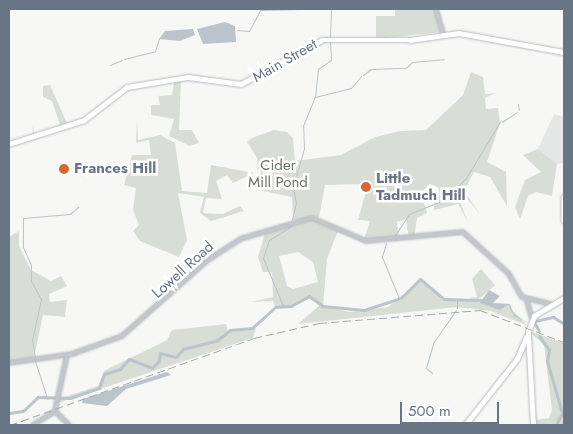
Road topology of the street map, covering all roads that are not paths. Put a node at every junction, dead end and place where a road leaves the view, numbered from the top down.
1 (436, 9) edge
2 (443, 33) junction
3 (564, 52) edge
4 (9, 144) edge
5 (564, 197) edge
6 (564, 220) edge
7 (564, 298) edge
8 (527, 301) junction
9 (551, 304) junction
10 (531, 321) junction
11 (528, 332) junction
12 (67, 355) junction
13 (9, 363) edge
14 (55, 411) junction
15 (34, 425) edge
16 (69, 425) edge
17 (464, 425) edge
18 (534, 425) edge

1 - 2 street
2 - 3 main road, Main Street
2 - 4 main road, Main Street
5 - 6 main road
7 - 9 main road
8 - 9 street
8 - 10 street, Lowell Road
8 - 12 street, Lowell Road
9 - 10 main road
10 - 11 main road
11 - 17 main road
11 - 18 main road
12 - 13 street, Lowell Road
12 - 14 street
14 - 15 street
14 - 16 street

